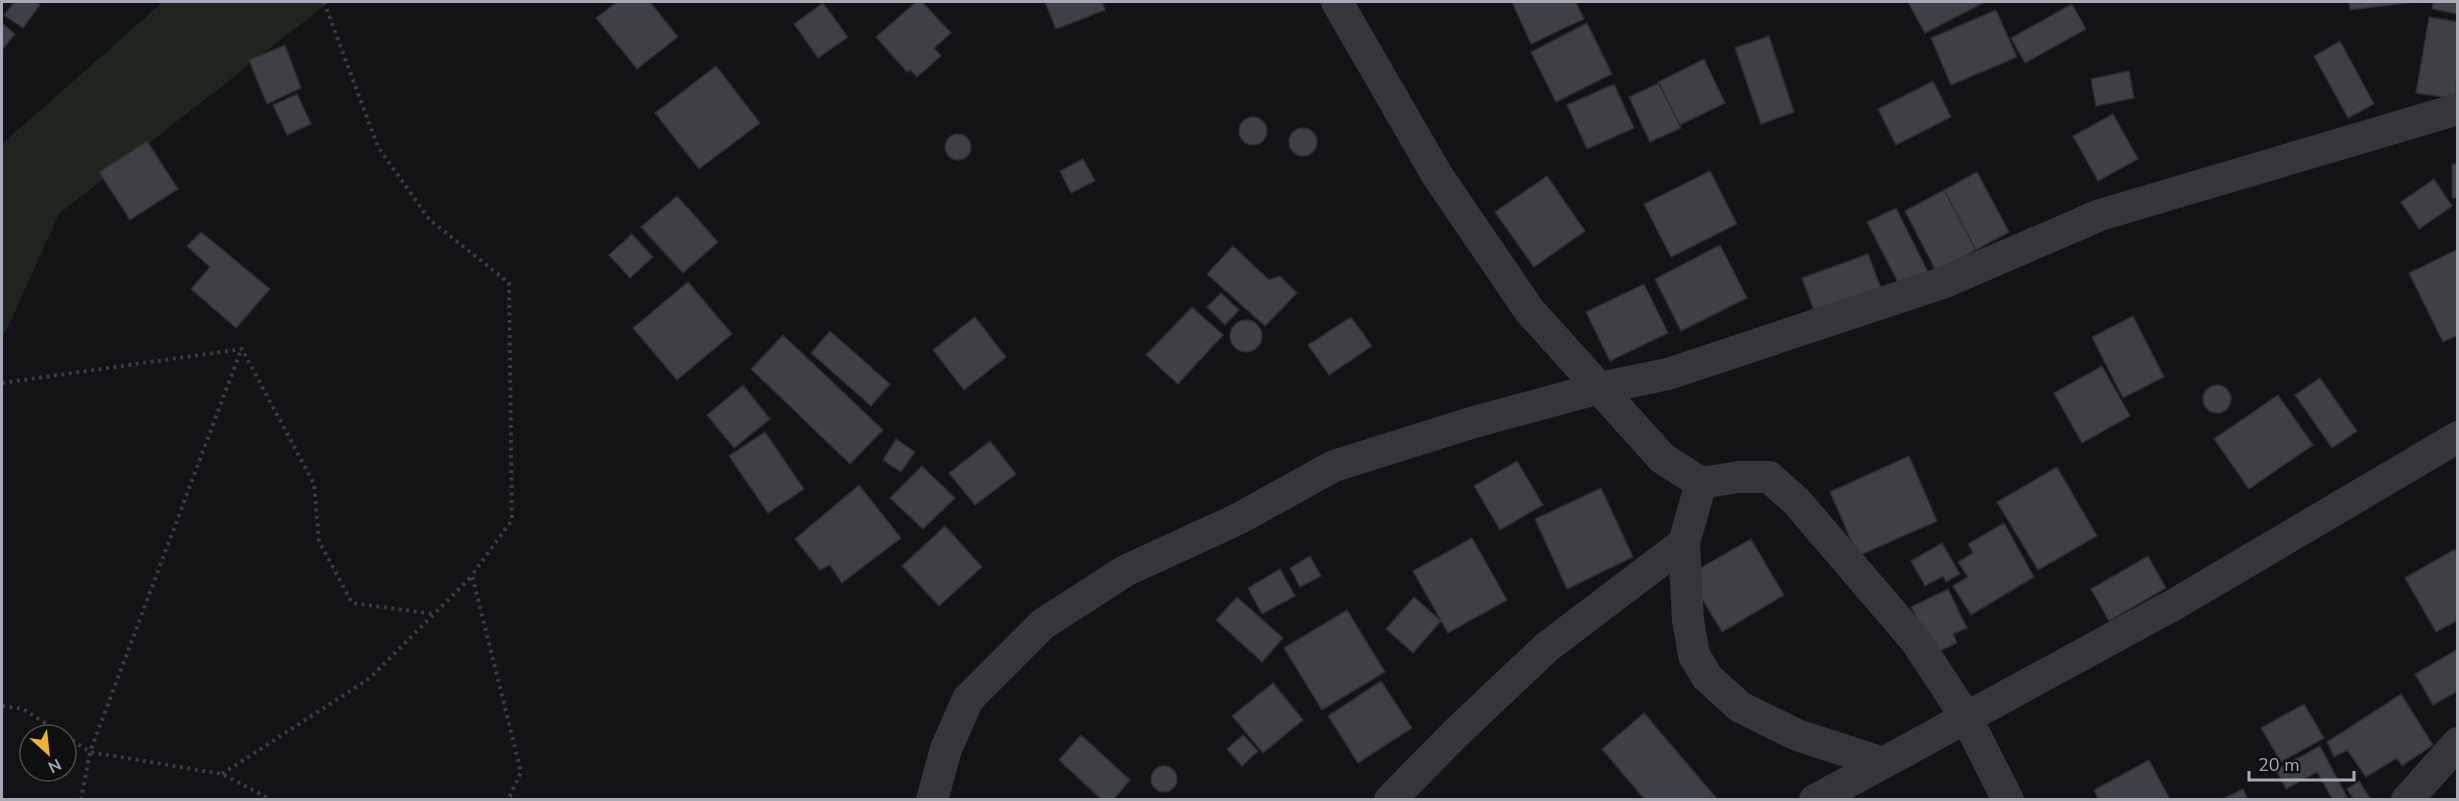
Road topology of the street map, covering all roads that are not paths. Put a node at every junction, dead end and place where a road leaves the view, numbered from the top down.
1 (1337, 2) edge
2 (2457, 109) edge
3 (1600, 388) junction
4 (2457, 437) edge
5 (1701, 483) junction
6 (1684, 543) junction
7 (1968, 719) junction
8 (2457, 743) edge
9 (1880, 762) junction
10 (932, 800) edge
11 (1390, 800) edge
12 (1815, 800) edge
13 (2008, 800) edge
14 (2407, 800) edge

1 - 3 street
2 - 3 street
3 - 5 street
3 - 10 street
4 - 7 street
5 - 6 street
5 - 7 street
6 - 9 street
6 - 11 street
7 - 9 street
7 - 13 street
8 - 14 street
9 - 12 street

